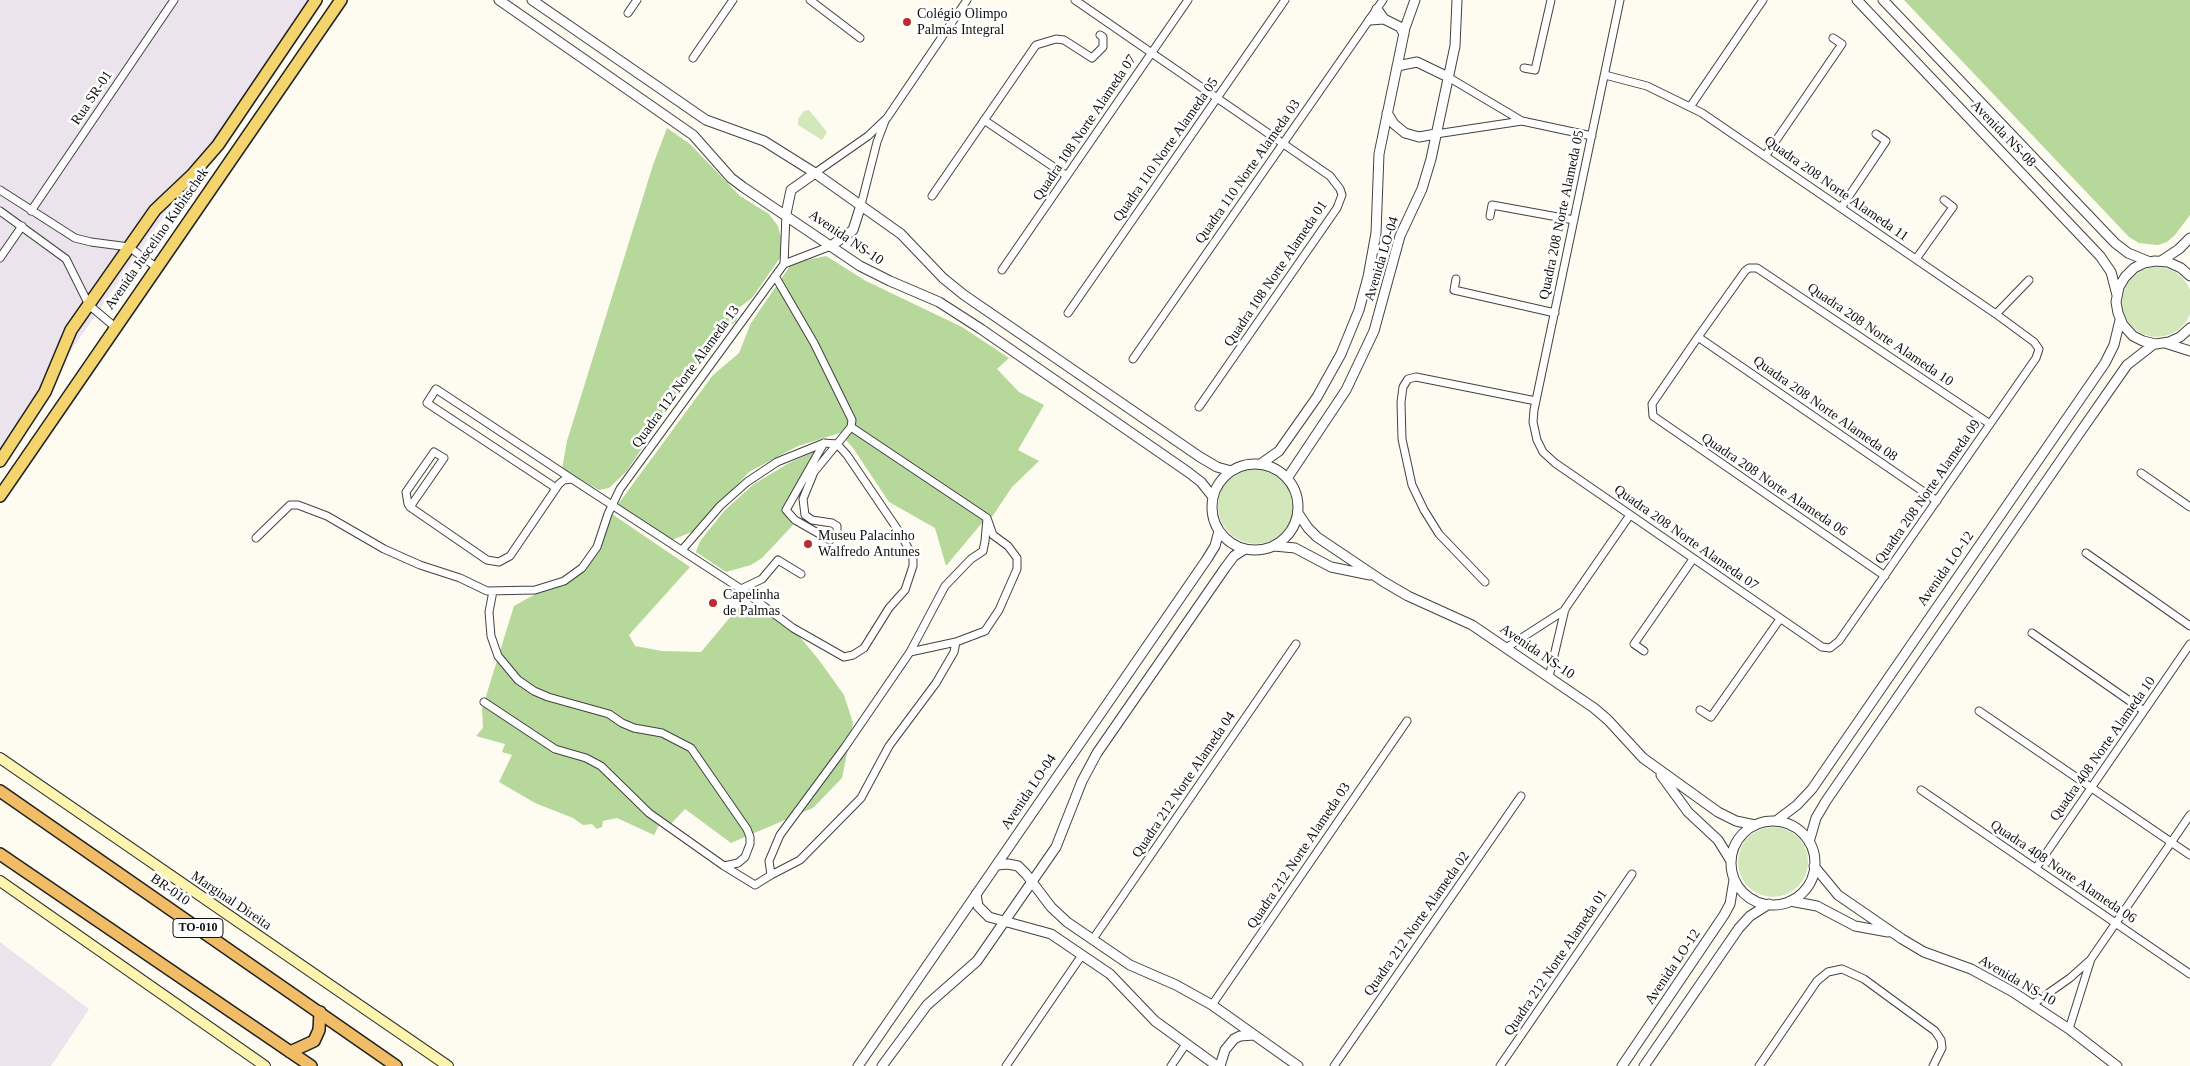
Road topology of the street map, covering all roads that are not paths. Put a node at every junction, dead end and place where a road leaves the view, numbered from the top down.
1 (174, 0) edge
2 (316, 0) edge
3 (341, 0) edge
4 (499, 0) edge
5 (532, 0) edge
6 (637, 0) edge
7 (733, 0) edge
8 (810, 0) edge
9 (967, 0) edge
10 (1075, 0) edge
11 (1188, 0) edge
12 (1285, 0) edge
13 (1383, 0) edge
14 (1415, 0) edge
15 (1457, 0) edge
16 (1551, 0) edge
17 (1620, 0) edge
18 (1763, 0) edge
19 (1857, 0) edge
20 (1883, 0) edge
21 (1377, 9) junction
22 (628, 13) dead end
23 (1384, 19) junction
24 (1370, 20) junction
25 (1404, 34) junction
26 (1100, 35) dead end
27 (860, 38) dead end
28 (1832, 38) dead end
29 (1152, 52) junction
30 (693, 58) dead end
31 (1397, 66) junction
32 (1524, 68) dead end
33 (1605, 75) junction
34 (1448, 77) junction
35 (1218, 98) junction
36 (1690, 107) junction
37 (1387, 114) junction
38 (887, 118) junction
39 (984, 120) junction
40 (1522, 121) junction
41 (1436, 134) junction
42 (1876, 134) dead end
43 (1592, 136) junction
44 (1283, 143) junction
45 (1766, 155) junction
46 (815, 172) junction
47 (1067, 176) junction
48 (0, 190) edge
49 (932, 196) dead end
50 (1944, 200) dead end
51 (861, 205) junction
52 (1841, 208) junction
53 (0, 211) edge
54 (32, 211) junction
55 (786, 214) junction
56 (1490, 216) dead end
57 (1574, 220) junction
58 (22, 226) junction
59 (2190, 238) edge
60 (831, 246) junction
61 (129, 247) junction
62 (0, 258) edge
63 (1916, 259) junction
64 (2161, 261) junction
65 (2150, 262) junction
66 (784, 264) junction
67 (156, 267) junction
68 (1002, 270) dead end
69 (775, 276) junction
70 (2190, 276) edge
71 (1456, 279) dead end
72 (2029, 280) dead end
73 (2117, 295) junction
74 (89, 305) junction
75 (1068, 313) dead end
76 (1555, 313) junction
77 (1996, 314) junction
78 (2120, 320) junction
79 (115, 327) junction
80 (2190, 328) edge
81 (1698, 337) junction
82 (2165, 343) junction
83 (2154, 344) junction
84 (2039, 349) joint
85 (2190, 352) edge
86 (1134, 360) dead end
87 (1536, 402) junction
88 (1199, 407) dead end
89 (1990, 424) junction
90 (851, 427) junction
91 (1536, 435) joint
92 (824, 443) junction
93 (838, 444) junction
94 (0, 461) edge
95 (1262, 463) junction
96 (1232, 471) junction
97 (2141, 473) dead end
98 (1288, 477) junction
99 (572, 479) junction
100 (556, 488) junction
101 (0, 496) edge
102 (1213, 497) junction
103 (1937, 501) junction
104 (410, 507) junction
105 (613, 507) junction
106 (2190, 507) edge
107 (1298, 513) junction
108 (1630, 515) junction
109 (986, 518) junction
110 (1219, 532) junction
111 (256, 538) dead end
112 (1272, 546) junction
113 (1245, 549) junction
114 (682, 550) junction
115 (2086, 553) dead end
116 (1693, 559) junction
117 (801, 574) dead end
118 (1885, 576) junction
119 (1384, 582) junction
120 (1485, 582) dead end
121 (741, 589) junction
122 (493, 591) junction
123 (1565, 609) junction
124 (1780, 619) junction
125 (2190, 626) edge
126 (2032, 633) dead end
127 (956, 642) junction
128 (1296, 644) dead end
129 (2190, 644) edge
130 (1832, 647) joint
131 (1506, 648) junction
132 (1644, 651) dead end
133 (910, 652) junction
134 (1549, 678) junction
135 (484, 702) dead end
136 (1700, 710) dead end
137 (1979, 711) dead end
138 (2144, 711) junction
139 (1406, 721) dead end
140 (0, 758) edge
141 (1657, 769) junction
142 (2091, 788) junction
143 (1921, 790) dead end
144 (0, 791) edge
145 (1521, 796) dead end
146 (2190, 815) edge
147 (1776, 821) junction
148 (1755, 825) junction
149 (1809, 842) junction
150 (2171, 842) junction
151 (0, 854) edge
152 (2190, 855) edge
153 (1731, 861) junction
154 (997, 865) junction
155 (724, 866) junction
156 (1814, 866) junction
157 (2036, 868) junction
158 (1632, 874) dead end
159 (771, 875) junction
160 (1734, 879) junction
161 (0, 881) edge
162 (1032, 882) junction
163 (976, 894) junction
164 (1790, 901) junction
165 (1769, 904) junction
166 (1005, 921) junction
167 (2116, 923) junction
168 (1896, 934) junction
169 (1093, 940) junction
170 (1082, 955) junction
171 (2091, 959) junction
172 (2190, 974) edge
173 (2033, 1004) junction
174 (1212, 1005) junction
175 (320, 1012) junction
176 (2069, 1029) junction
177 (1254, 1035) junction
178 (1186, 1044) junction
179 (290, 1052) junction
180 (1283, 1056) junction
181 (265, 1066) edge
182 (311, 1066) edge
183 (396, 1066) edge
184 (448, 1066) edge
185 (858, 1066) edge
186 (882, 1066) edge
187 (1006, 1066) edge
188 (1171, 1066) edge
189 (1218, 1066) edge
190 (1287, 1066) edge
191 (1298, 1066) edge
192 (1334, 1066) edge
193 (1500, 1066) edge
194 (1622, 1066) edge
195 (1644, 1066) edge
196 (1758, 1066) edge
197 (1933, 1066) edge
198 (2117, 1066) edge

1 - 54 street, Rua SR-01
2 - 61 main road, Avenida Juscelino Kubitschek
3 - 67 main road, Avenida Juscelino Kubitschek
4 - 55 street, Avenida NS-10
5 - 46 street
6 - 22 street
7 - 30 street
8 - 27 street
9 - 38 street
10 - 29 street, Quadra 108 Norte Alameda 01
11 - 29 street, Quadra 108 Norte Alameda 07
12 - 35 street, Quadra 110 Norte Alameda 05
13 - 21 street, Quadra 110 Norte Alameda 03
14 - 25 street, Avenida LO-04
15 - 34 street, Avenida LO-04
16 - 32 street
17 - 33 street, Quadra 208 Norte Alameda 05
18 - 36 street
19 - 73 street, Avenida NS-08
20 - 65 street, Avenida NS-08
21 - 23 street
21 - 24 street, Quadra 110 Norte Alameda 03
23 - 24 street
23 - 25 street
24 - 44 street, Quadra 110 Norte Alameda 03
25 - 31 street, Avenida LO-04
26 - 39 street
28 - 45 street
29 - 35 street, Quadra 108 Norte Alameda 01
29 - 47 street, Quadra 108 Norte Alameda 07
31 - 34 street
31 - 37 street, Avenida LO-04
33 - 36 street, Quadra 208 Norte Alameda 11
33 - 43 street, Quadra 208 Norte Alameda 05
34 - 40 street
34 - 41 street, Avenida LO-04
35 - 44 street, Quadra 108 Norte Alameda 01
35 - 75 street, Quadra 110 Norte Alameda 05
36 - 45 street, Quadra 208 Norte Alameda 11
37 - 41 street
37 - 95 street, Avenida LO-04
38 - 46 street
38 - 51 street
39 - 47 street
39 - 49 street
40 - 41 street
40 - 43 street
41 - 98 street, Avenida LO-04
42 - 52 street
43 - 57 street, Quadra 208 Norte Alameda 05
44 - 86 street, Quadra 110 Norte Alameda 03
44 - 88 street, Quadra 108 Norte Alameda 01
45 - 52 street, Quadra 208 Norte Alameda 11
46 - 51 street
46 - 55 street
47 - 68 street, Quadra 108 Norte Alameda 07
48 - 54 street
50 - 63 street
51 - 60 street
51 - 96 street
52 - 63 street, Quadra 208 Norte Alameda 11
53 - 58 street
54 - 61 street
55 - 60 street, Avenida NS-10
55 - 66 street
56 - 57 street
57 - 76 street, Quadra 208 Norte Alameda 05
58 - 62 street
58 - 74 street
59 - 64 street
60 - 66 street
60 - 102 street, Avenida NS-10
61 - 67 street
61 - 74 main road, Avenida Juscelino Kubitschek
63 - 77 street, Quadra 208 Norte Alameda 11
64 - 65 street, Avenida NS-08
64 - 70 street, Avenida NS-08
65 - 73 street, Avenida NS-08
66 - 69 street, Quadra 112 Norte Alameda 13
67 - 79 main road, Avenida Juscelino Kubitschek
69 - 90 street
69 - 105 street, Quadra 112 Norte Alameda 13
71 - 76 street
72 - 77 street
73 - 78 street, Avenida NS-08
74 - 79 street
74 - 94 main road, Avenida Juscelino Kubitschek
76 - 87 street, Quadra 208 Norte Alameda 05
77 - 84 street, Quadra 208 Norte Alameda 11
78 - 83 street
78 - 147 street, Avenida LO-12
79 - 101 main road, Avenida Juscelino Kubitschek
80 - 82 street
81 - 89 street, Quadra 208 Norte Alameda 10
81 - 103 street, Quadra 208 Norte Alameda 08
81 - 118 street, Quadra 208 Norte Alameda 06
82 - 83 street
82 - 85 street
83 - 149 street
84 - 89 street, Quadra 208 Norte Alameda 09
87 - 91 street, Quadra 208 Norte Alameda 05
87 - 120 street
89 - 103 street, Quadra 208 Norte Alameda 09
90 - 93 street
90 - 109 street
91 - 108 street, Quadra 208 Norte Alameda 07
92 - 93 street
92 - 93 street
92 - 114 street
93 - 121 street
95 - 96 street
95 - 98 street
96 - 102 street
97 - 106 street
98 - 107 street, Avenida NS-10
99 - 100 street
99 - 100 street
99 - 105 street
100 - 104 street
102 - 110 street
103 - 118 street, Quadra 208 Norte Alameda 09
104 - 104 street
105 - 114 street
105 - 122 street, Quadra 112 Norte Alameda 13
107 - 112 street
107 - 119 street, Avenida NS-10
108 - 116 street, Quadra 208 Norte Alameda 07
108 - 123 street
109 - 127 street
109 - 133 street
110 - 113 street
110 - 154 street, Avenida LO-04
111 - 122 street
112 - 113 street, Avenida NS-10
112 - 119 street, Avenida NS-10
113 - 162 street
114 - 121 street
115 - 125 street
116 - 124 street, Quadra 208 Norte Alameda 07
116 - 132 street
117 - 121 street
118 - 130 street, Quadra 208 Norte Alameda 09
119 - 131 street, Avenida NS-10
122 - 155 street
123 - 131 street
123 - 134 street
124 - 130 street, Quadra 208 Norte Alameda 07
124 - 136 street
126 - 138 street
127 - 133 street
127 - 159 street
128 - 169 street, Quadra 212 Norte Alameda 04
129 - 138 street, Quadra 408 Norte Alameda 10
131 - 134 street, Avenida NS-10
133 - 159 street
134 - 141 street, Avenida NS-10
135 - 155 street
137 - 142 street
138 - 142 street, Quadra 408 Norte Alameda 10
139 - 174 street, Quadra 212 Norte Alameda 03
140 - 184 main road, Marginal Direita
141 - 148 street, Avenida NS-10
141 - 153 street, Avenida NS-10
142 - 150 street
142 - 157 street, Quadra 408 Norte Alameda 10
143 - 157 street, Quadra 408 Norte Alameda 06
144 - 175 highway, BR-010 / TO-010
145 - 192 street, Quadra 212 Norte Alameda 02
146 - 150 street
147 - 148 street, Avenida NS-10
147 - 149 street
148 - 153 street, Avenida NS-10
149 - 156 street, Avenida NS-10
150 - 152 street
150 - 167 street
151 - 179 highway
153 - 160 street, Avenida NS-10
154 - 162 street
154 - 163 street, Avenida LO-04
155 - 159 street
156 - 164 street
156 - 168 street, Avenida NS-10
157 - 167 street, Quadra 408 Norte Alameda 06
158 - 193 street, Quadra 212 Norte Alameda 01
160 - 165 street
160 - 194 street, Avenida LO-12
161 - 181 main road
162 - 166 street
162 - 169 street
163 - 166 street
163 - 185 street, Avenida LO-04
164 - 165 street, Avenida NS-10
164 - 168 street, Avenida NS-10
165 - 195 street
166 - 170 street
166 - 186 street
167 - 171 street
167 - 172 street, Quadra 408 Norte Alameda 06
168 - 173 street, Avenida NS-10
169 - 174 street
170 - 178 street
170 - 187 street
171 - 173 street
171 - 176 street
173 - 176 street, Avenida NS-10
174 - 177 street
175 - 179 highway
175 - 183 highway, BR-010 / TO-010
176 - 198 street, Avenida NS-10
177 - 180 street
177 - 189 street
178 - 188 street
178 - 189 street
179 - 182 highway
180 - 190 street
180 - 191 street
196 - 197 street

